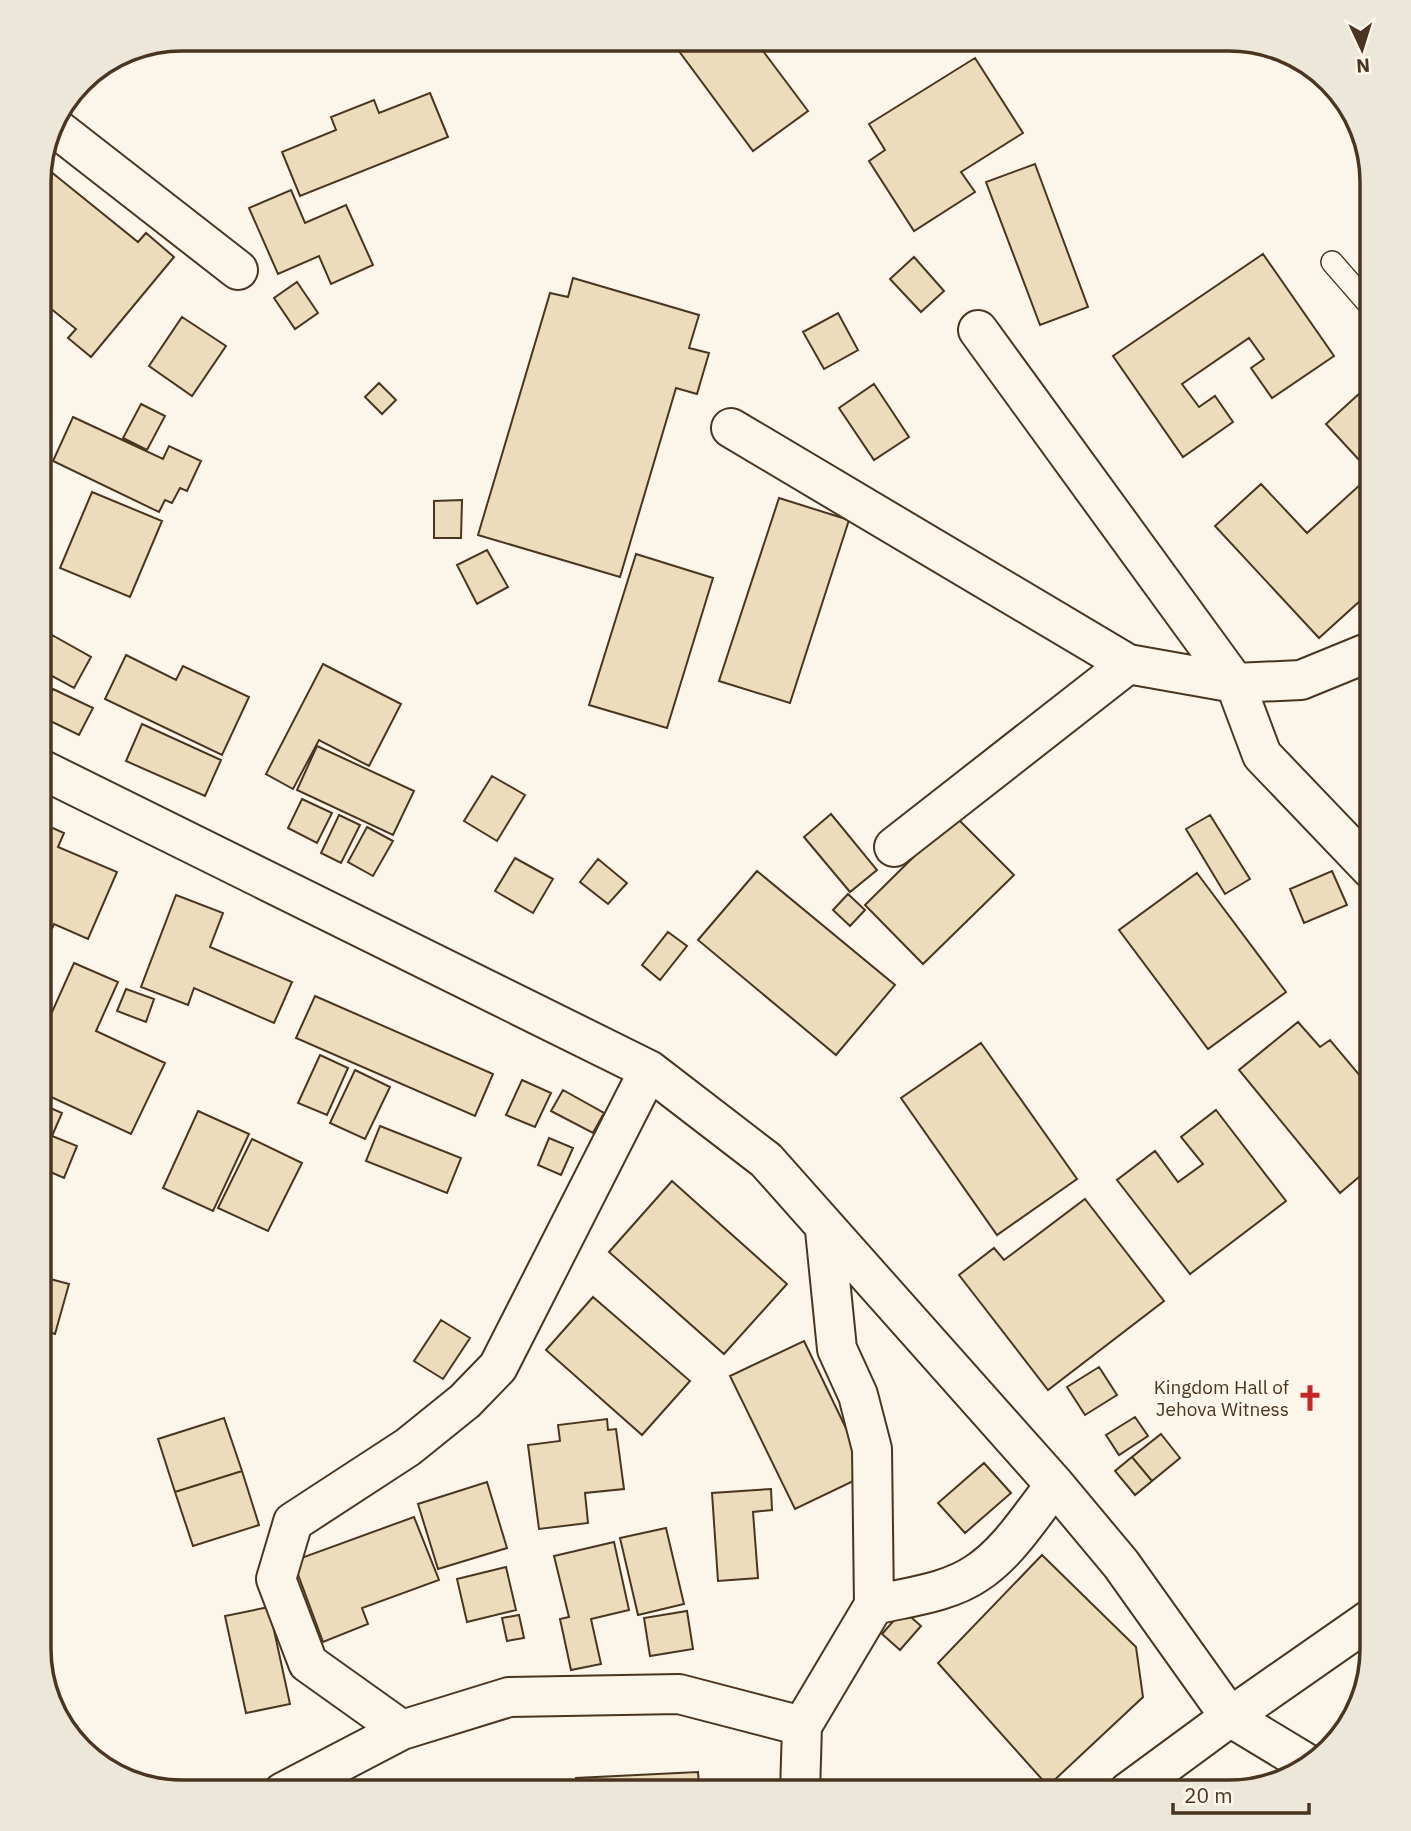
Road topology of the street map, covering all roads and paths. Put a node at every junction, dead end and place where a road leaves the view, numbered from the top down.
1 (61, 132) edge
2 (1332, 262) dead end
3 (238, 270) dead end
4 (1360, 293) edge
5 (978, 330) dead end
6 (731, 428) dead end
7 (1360, 656) edge
8 (1128, 664) junction
9 (1235, 683) junction
10 (51, 774) edge
11 (894, 847) dead end
12 (1360, 857) edge
13 (649, 1070) junction
14 (825, 1230) junction
15 (1055, 1485) junction
16 (874, 1605) junction
17 (1360, 1627) edge
18 (1230, 1717) junction
19 (802, 1726) junction
20 (401, 1730) junction
21 (1300, 1759) edge
22 (307, 1780) edge
23 (800, 1780) edge
24 (1145, 1780) edge

1 - 3 street
2 - 4 lane
5 - 9 street
6 - 8 street
7 - 9 street
8 - 9 street
8 - 11 street
9 - 12 street
10 - 13 street
13 - 14 street
13 - 20 street
14 - 15 street
14 - 16 street
15 - 16 street
15 - 18 street
16 - 19 street
17 - 18 street
18 - 21 street
18 - 24 street
19 - 20 street
19 - 23 street
20 - 22 street

